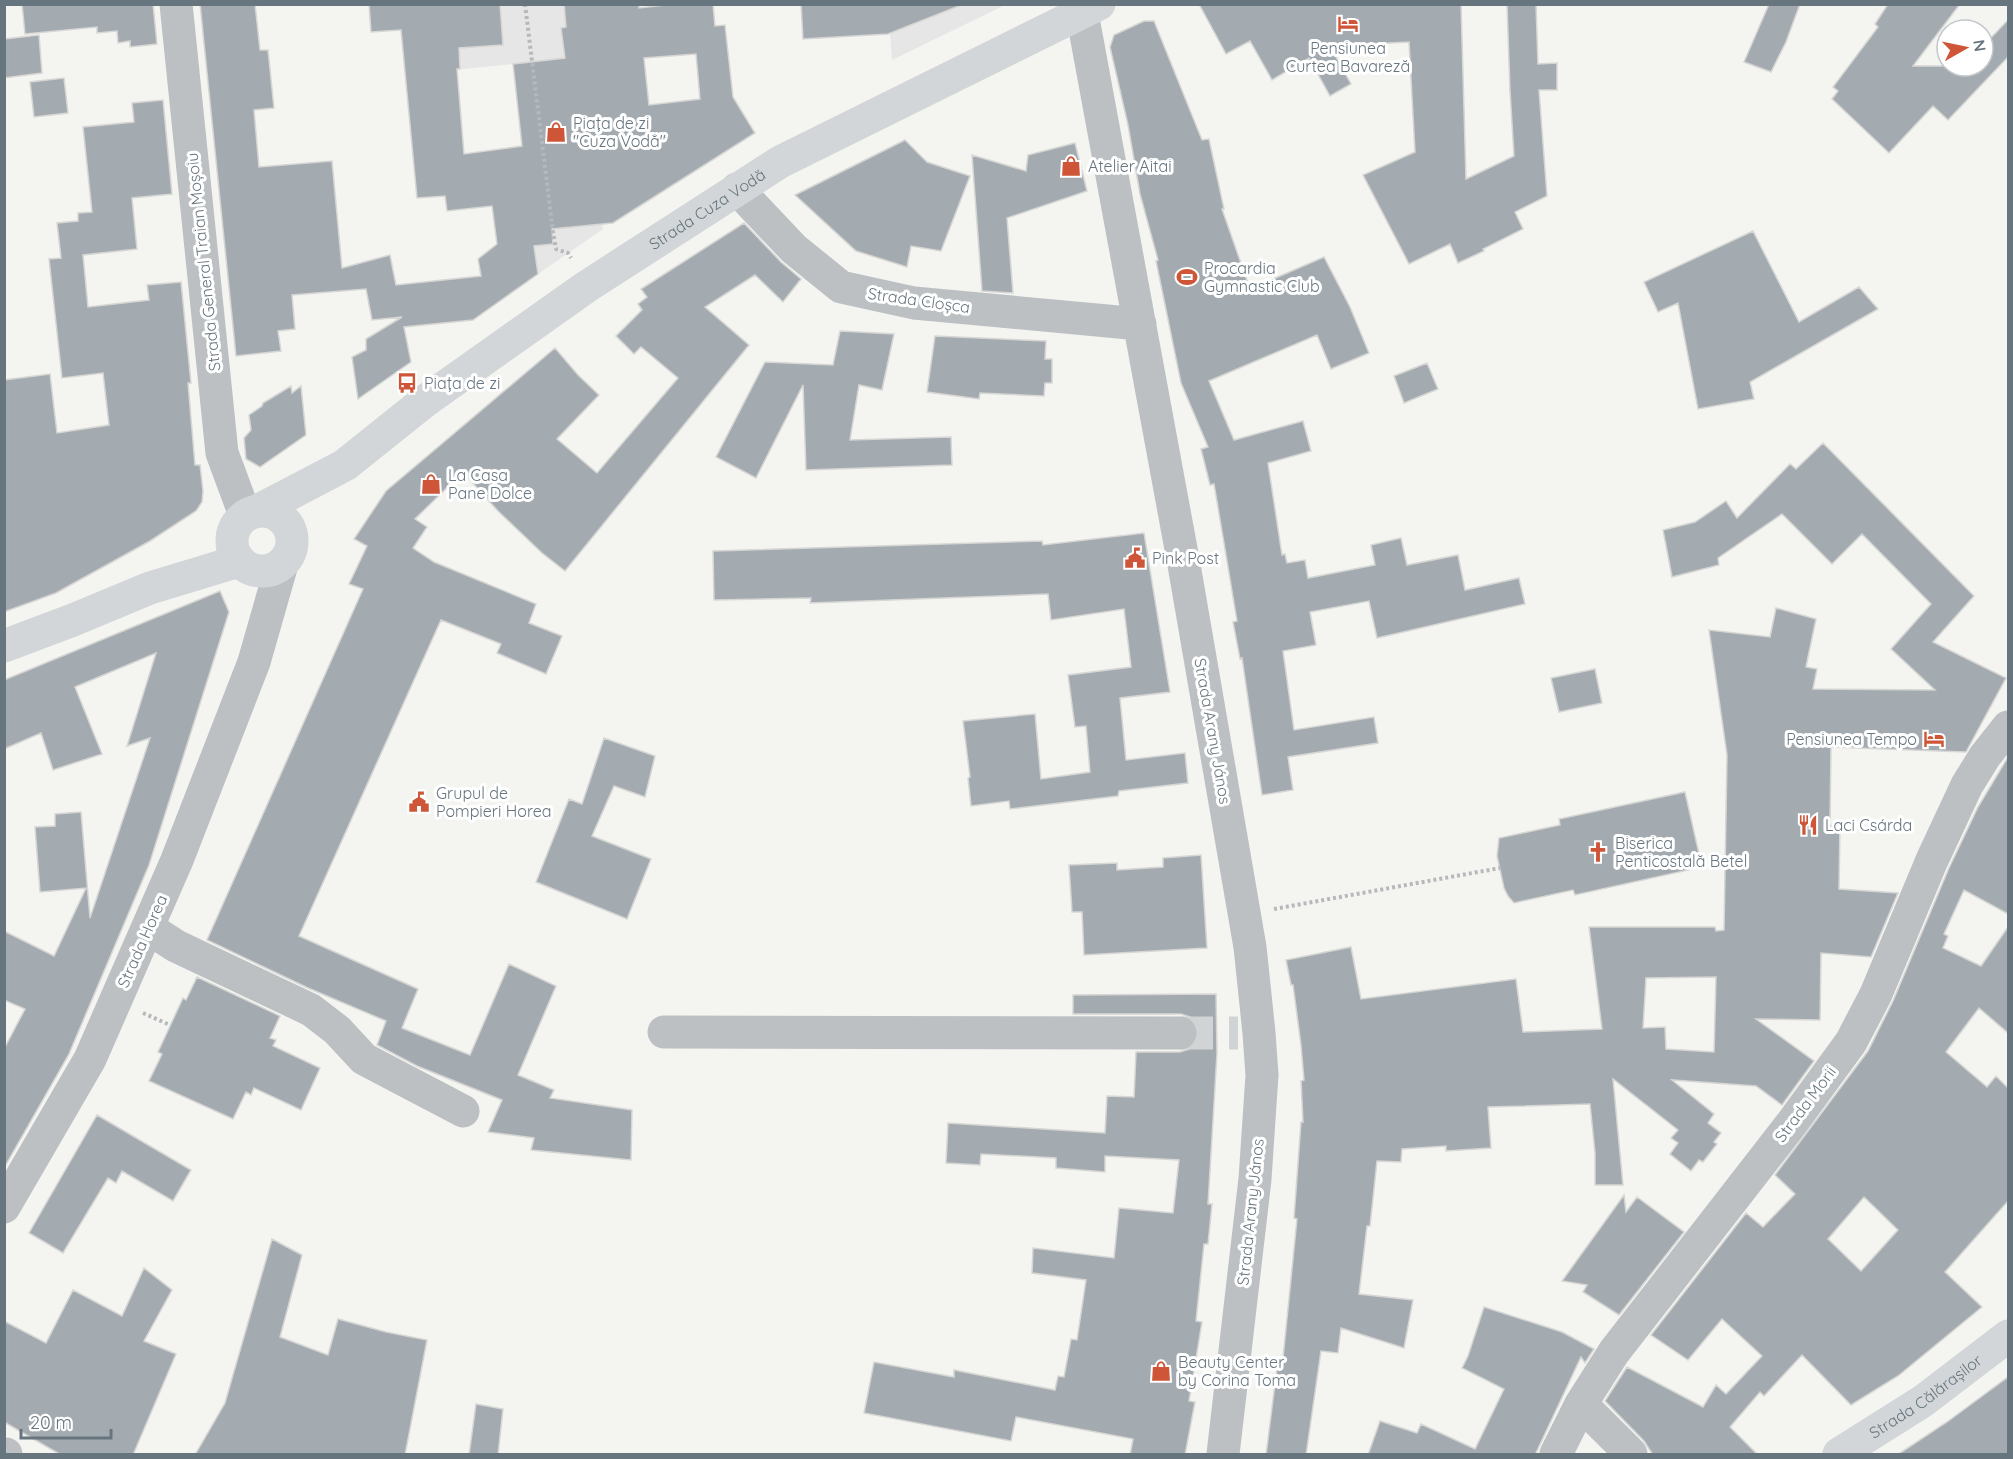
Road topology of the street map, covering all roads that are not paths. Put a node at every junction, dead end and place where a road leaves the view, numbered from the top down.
1 (176, 4) edge
2 (1090, 9) edge
3 (737, 189) junction
4 (1140, 324) junction
5 (345, 465) junction
6 (246, 516) junction
7 (267, 560) junction
8 (150, 588) junction
9 (4, 646) edge
10 (2008, 727) edge
11 (148, 928) junction
12 (664, 1032) dead end
13 (1180, 1033) tunnel mouth
14 (463, 1111) dead end
15 (4, 1207) edge
16 (2008, 1336) edge
17 (1581, 1404) junction
18 (1223, 1455) edge
19 (1556, 1455) edge
20 (1631, 1455) edge
21 (1839, 1455) edge

1 - 6 street, Strada General Traian Moșoiu
2 - 3 main road, Strada Cuza Vodă
2 - 4 street, Strada Arany János
3 - 4 street, Strada Cloșca
3 - 5 main road, Strada Cuza Vodă
4 - 18 street, Strada Arany János
5 - 6 main road, Strada Cuza Vodă
5 - 7 main road, Strada Cuza Vodă
6 - 7 main road
6 - 7 main road
6 - 8 main road, Strada Cuza Vodă
7 - 8 main road, Strada Cuza Vodă
7 - 11 street, Strada Horea
8 - 9 main road, Strada Cuza Vodă
10 - 17 street, Strada Morii
11 - 14 street
11 - 15 street, Strada Horea
12 - 13 street
16 - 21 main road, Strada Călărașilor
17 - 19 street, Strada Morii
17 - 20 street

